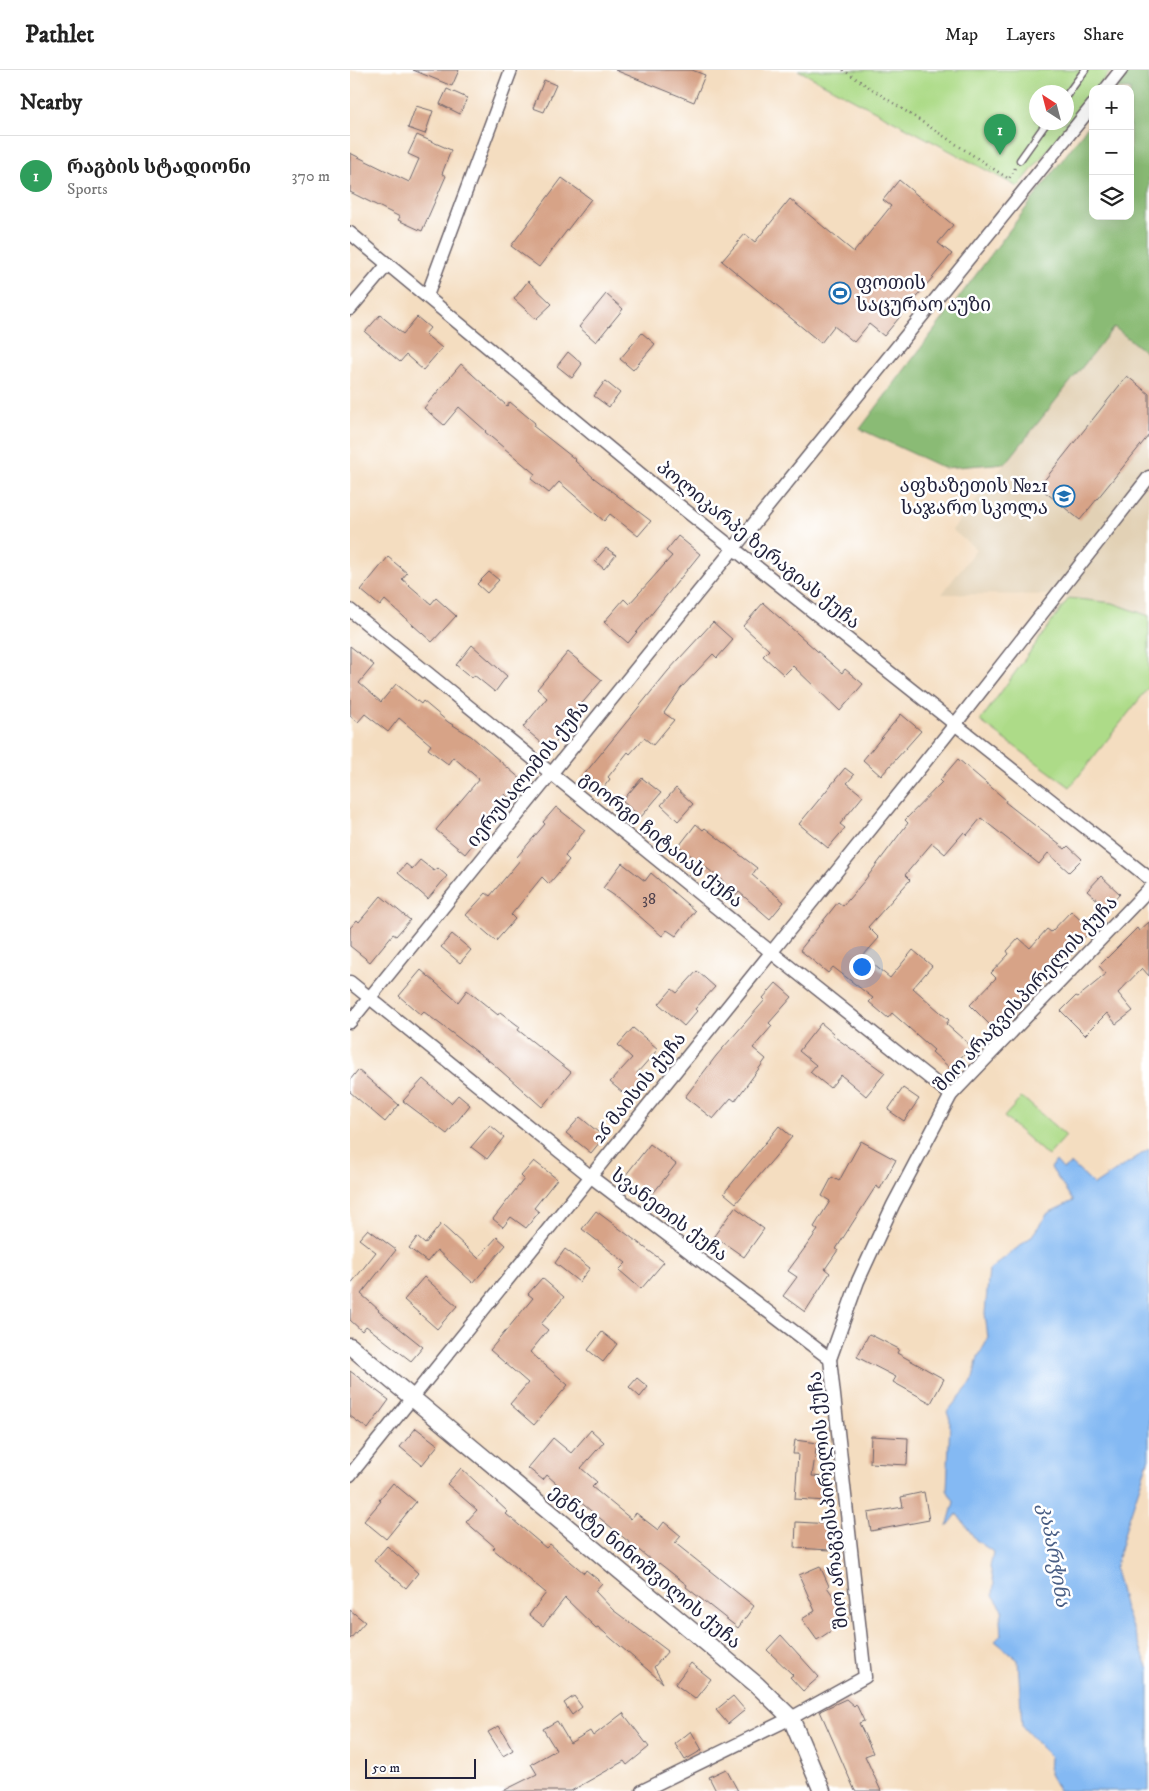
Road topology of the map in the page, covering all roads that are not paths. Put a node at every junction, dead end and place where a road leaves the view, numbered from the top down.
1 (511, 70) edge
2 (1085, 70) edge
3 (1121, 70) edge
4 (1074, 85) edge
5 (1109, 85) edge
6 (1089, 110) edge
7 (1041, 130) edge
8 (1020, 160) road end
9 (350, 233) edge
10 (388, 264) junction
11 (427, 296) junction
12 (350, 309) edge
13 (1149, 477) edge
14 (734, 548) junction
15 (350, 610) edge
16 (956, 724) junction
17 (552, 773) junction
18 (1149, 878) edge
19 (1149, 889) edge
20 (771, 952) junction
21 (350, 982) edge
22 (370, 998) junction
23 (350, 1022) edge
24 (951, 1095) junction
25 (590, 1176) junction
26 (350, 1346) edge
27 (830, 1359) junction
28 (412, 1396) junction
29 (350, 1474) edge
30 (791, 1718) junction
31 (642, 1791) edge
32 (822, 1791) edge

1 - 11 street
2 - 4 lane
3 - 5 street
6 - 14 street, იერუსალიმის ქუჩა
7 - 8 lane
9 - 10 street, პოლიკარპე ზერაგიას ქუჩა
10 - 11 street, პოლიკარპე ზერაგიას ქუჩა
10 - 12 street
11 - 14 street, პოლიკარპე ზერაგიას ქუჩა
13 - 16 street, 26 მაისის ქუჩა
14 - 16 street, პოლიკარპე ზერაგიას ქუჩა
14 - 17 street, იერუსალიმის ქუჩა
15 - 17 street, გიორგი ჩიტაიას ქუჩა
16 - 18 street, პოლიკარპე ზერაგიას ქუჩა
16 - 20 street, 26 მაისის ქუჩა
17 - 20 street, გიორგი ჩიტაიას ქუჩა
17 - 22 street, იერუსალიმის ქუჩა
19 - 24 street, შიო არაგვისპირელის ქუჩა
20 - 24 street, გიორგი ჩიტაიას ქუჩა
20 - 25 street, 26 მაისის ქუჩა
21 - 22 street, სვანეთის ქუჩა
22 - 23 street, იერუსალიმის ქუჩა
22 - 25 street, სვანეთის ქუჩა
24 - 27 street, შიო არაგვისპირელის ქუჩა
25 - 27 street, სვანეთის ქუჩა
25 - 28 street, 26 მაისის ქუჩა
26 - 28 street, ეგნატე ნინოშვილის ქუჩა
27 - 30 street, შიო არაგვისპირელის ქუჩა
28 - 29 street, 26 მაისის ქუჩა
28 - 30 street, ეგნატე ნინოშვილის ქუჩა
30 - 31 street
30 - 32 street, ეგნატე ნინოშვილის ქუჩა

